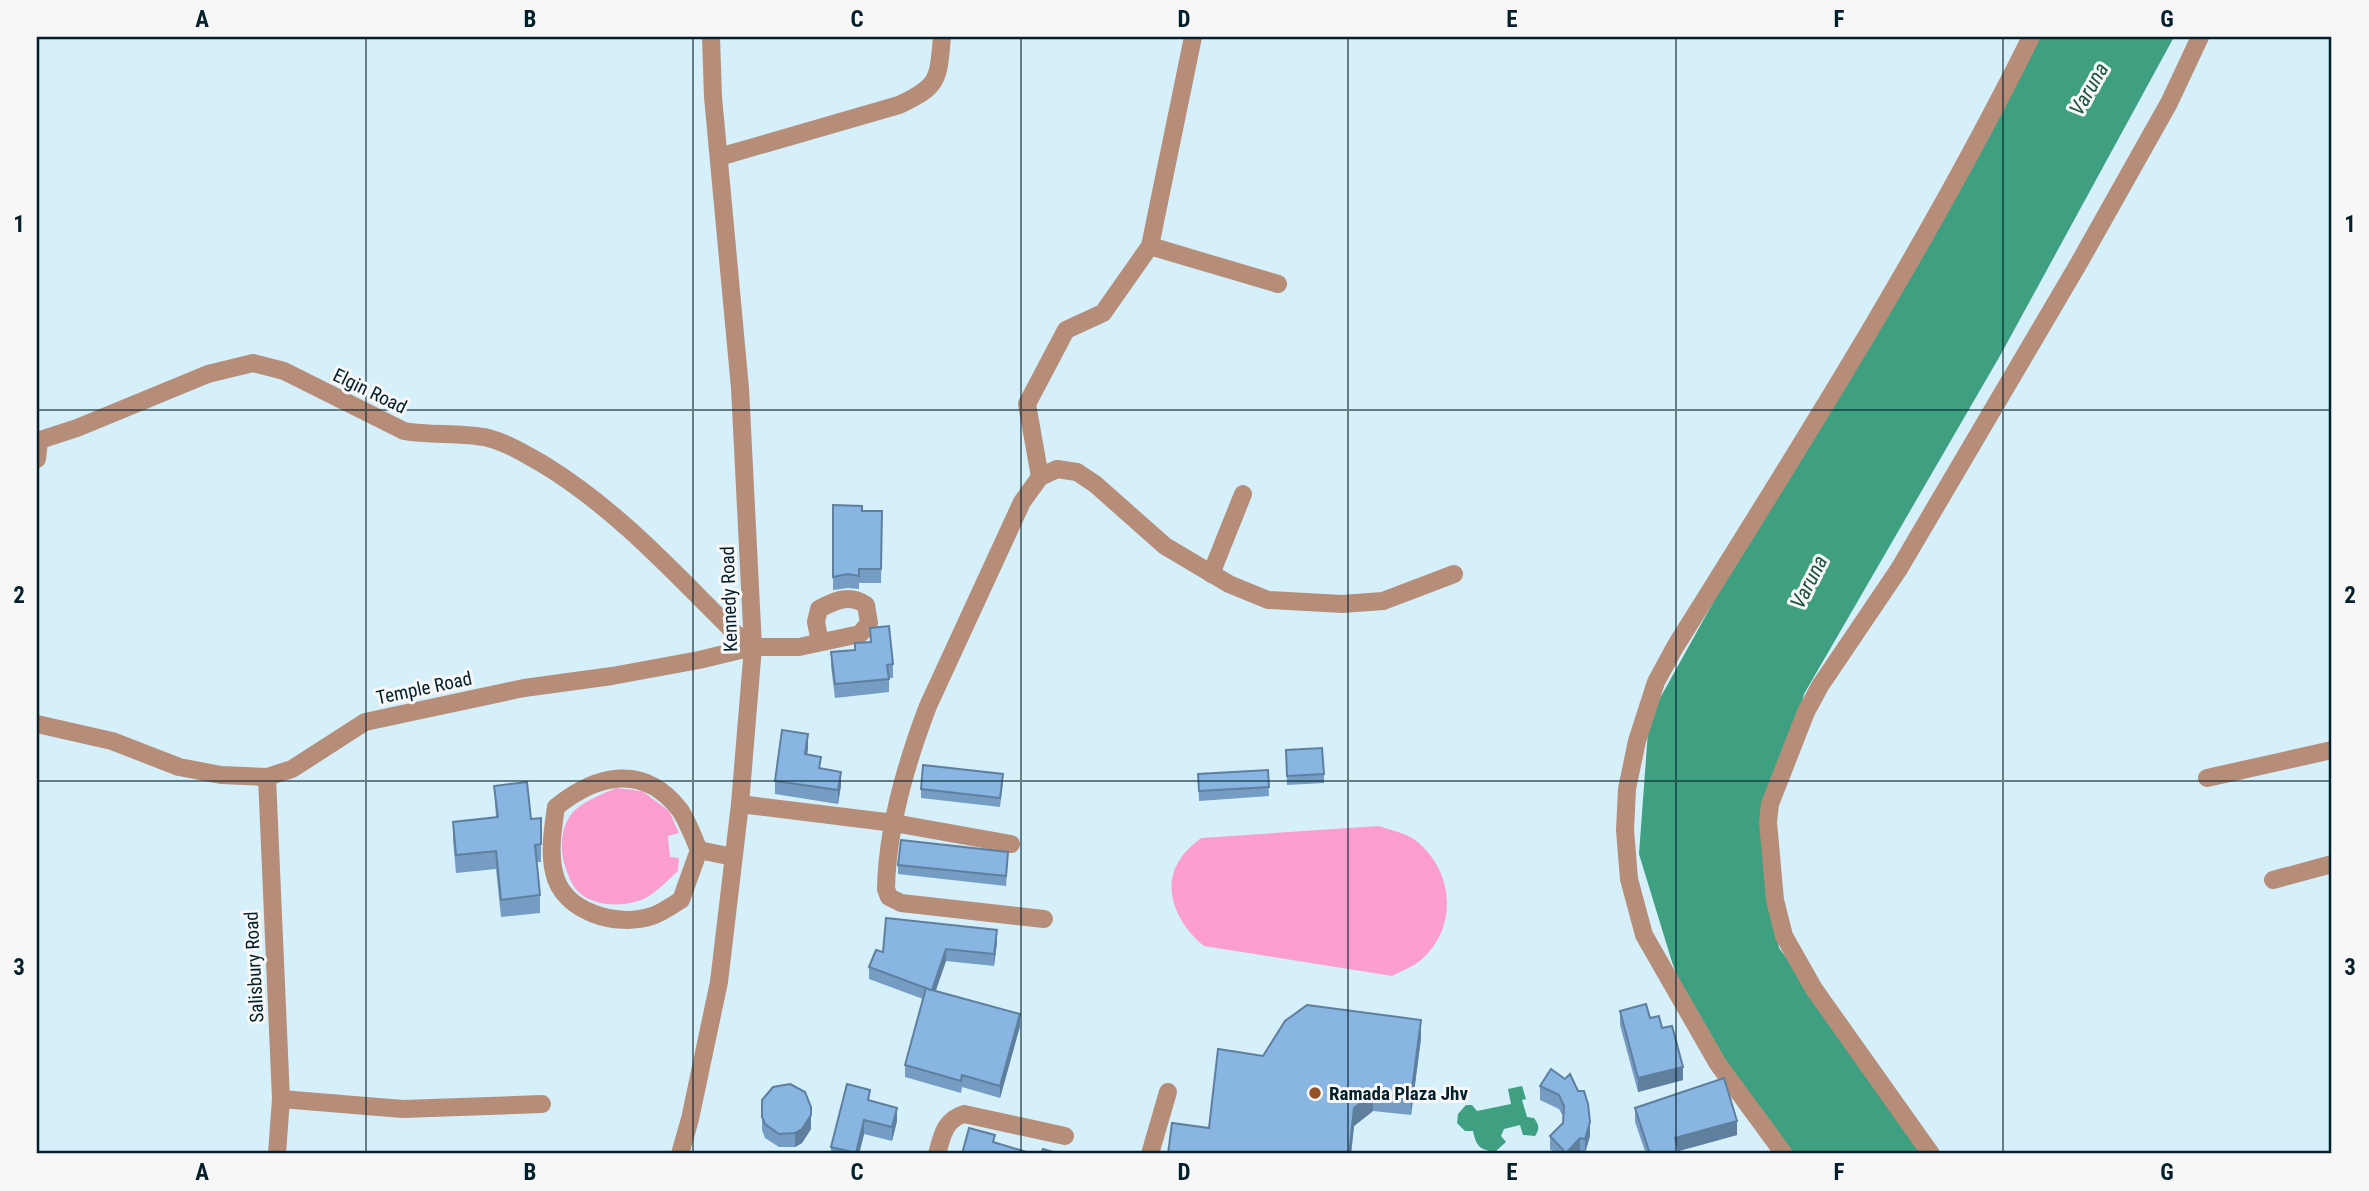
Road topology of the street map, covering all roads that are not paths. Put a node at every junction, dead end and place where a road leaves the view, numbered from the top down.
1 (711, 37) edge
2 (942, 37) edge
3 (1193, 37) edge
4 (2031, 37) edge
5 (2200, 37) edge
6 (719, 157) junction
7 (1150, 246) junction
8 (1278, 284) dead end
9 (38, 447) edge
10 (1040, 477) junction
11 (1243, 494) dead end
12 (1211, 574) junction
13 (1454, 574) dead end
14 (820, 642) dead end
15 (753, 647) junction
16 (37, 724) edge
17 (2332, 750) edge
18 (267, 777) junction
19 (2207, 778) dead end
20 (740, 804) junction
21 (894, 823) junction
22 (1011, 844) dead end
23 (699, 850) junction
24 (733, 857) junction
25 (2332, 864) edge
26 (2273, 880) dead end
27 (1044, 919) dead end
28 (1168, 1092) dead end
29 (281, 1099) junction
30 (542, 1104) dead end
31 (1065, 1136) dead end
32 (277, 1154) edge
33 (680, 1154) edge
34 (936, 1154) edge
35 (1150, 1154) edge
36 (1784, 1154) edge
37 (1931, 1154) edge

1 - 6 street, Kennedy Road
2 - 6 street
3 - 7 street
4 - 36 street
5 - 37 street
6 - 15 street, Kennedy Road
7 - 8 street
7 - 10 street
9 - 15 street, Elgin Road
10 - 12 street
10 - 21 street
11 - 12 street
12 - 13 street
14 - 15 street, Temple Road
15 - 18 street, Temple Road
15 - 20 street, Kennedy Road
16 - 18 street, Temple Road
17 - 19 street
18 - 29 street, Salisbury Road
20 - 21 street
20 - 24 street, Kennedy Road
21 - 22 street
21 - 27 street
23 - 23 street
23 - 24 street
24 - 33 street, Kennedy Road
25 - 26 street
28 - 35 street
29 - 30 street
29 - 32 street, Salisbury Road
31 - 34 street

